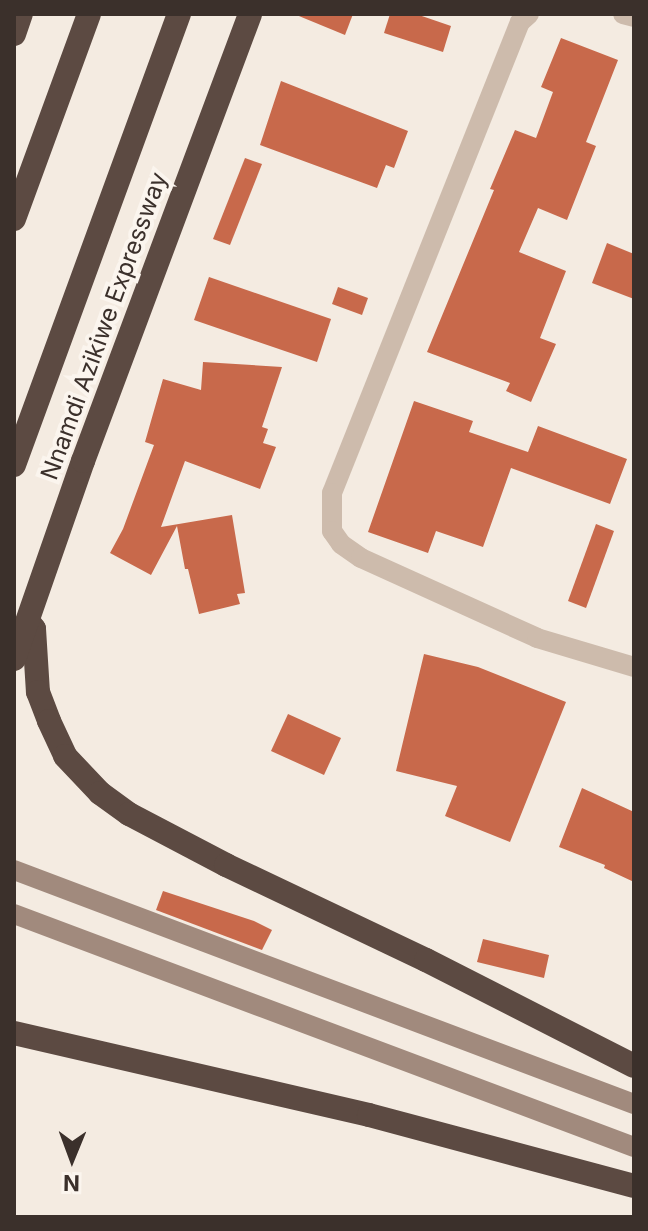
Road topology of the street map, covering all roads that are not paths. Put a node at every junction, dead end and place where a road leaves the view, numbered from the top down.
1 (21, 14) edge
2 (89, 14) edge
3 (179, 14) edge
4 (250, 14) edge
5 (529, 14) edge
6 (623, 14) edge
7 (634, 17) edge
8 (14, 25) edge
9 (14, 34) edge
10 (14, 219) edge
11 (14, 465) edge
12 (28, 621) junction
13 (14, 659) edge
14 (634, 667) edge
15 (14, 870) edge
16 (14, 914) edge
17 (14, 1033) edge
18 (634, 1066) edge
19 (634, 1104) edge
20 (634, 1147) edge
21 (634, 1186) edge

1 - 8 highway
1 - 9 highway
2 - 10 highway
3 - 11 highway, Nnamdi Azikiwe Expressway
4 - 12 highway, Nnamdi Azikiwe Expressway
5 - 14 street
6 - 7 street
12 - 13 highway, Nnamdi Azikiwe Expressway
12 - 18 highway
15 - 19 main road
16 - 20 main road
17 - 21 highway

